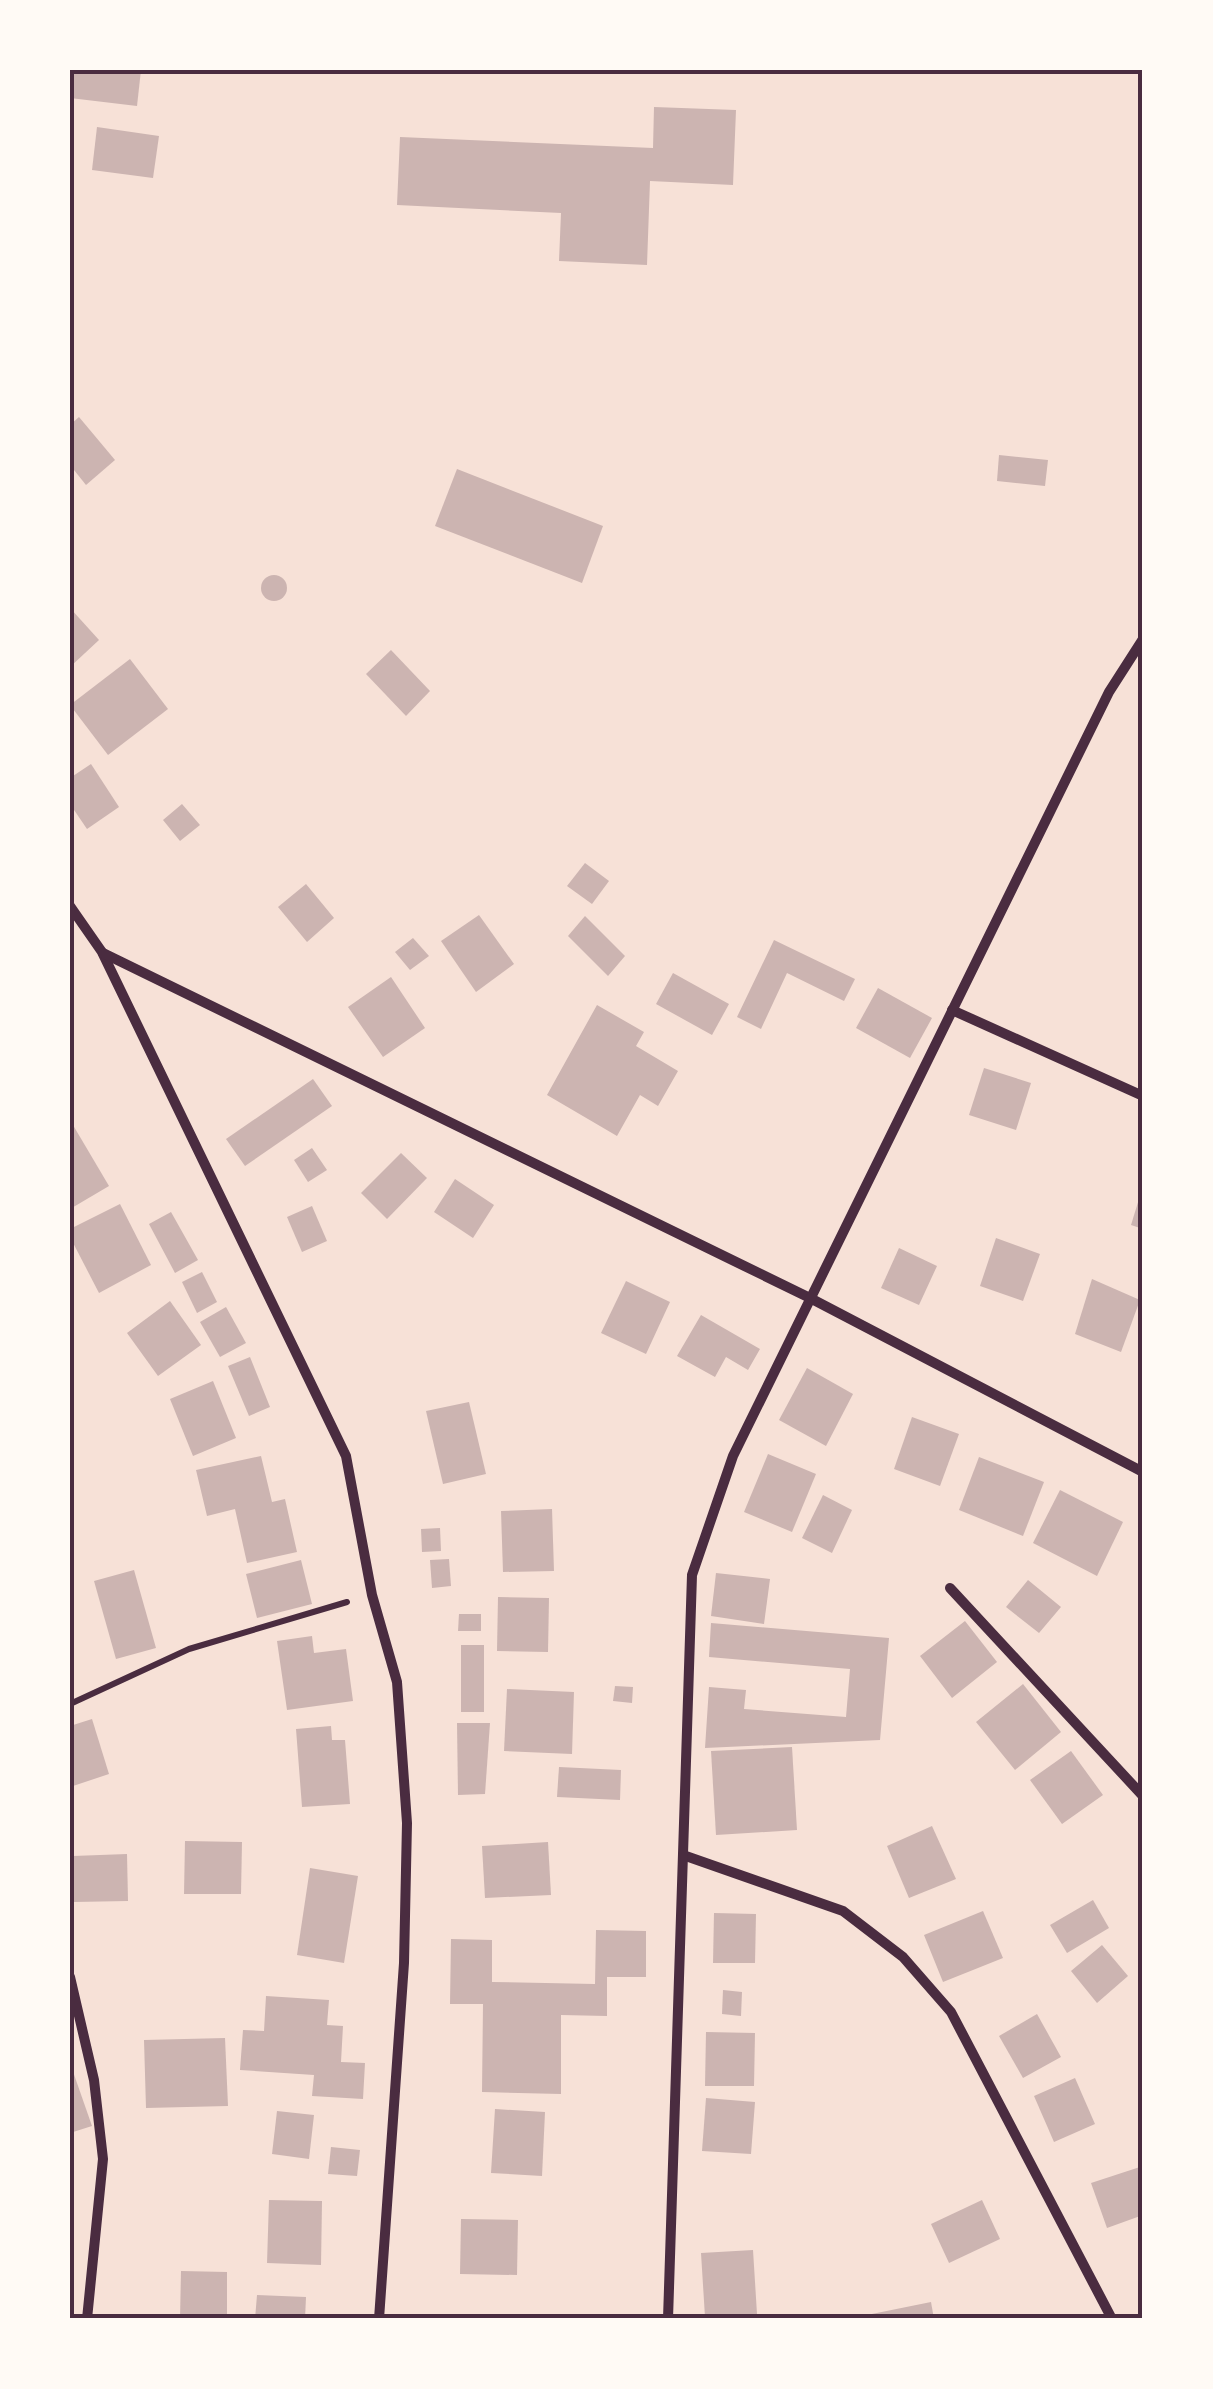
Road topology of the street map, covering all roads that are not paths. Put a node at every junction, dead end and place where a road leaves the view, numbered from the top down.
1 (1143, 639) edge
2 (70, 906) edge
3 (102, 952) junction
4 (952, 1010) junction
5 (1143, 1096) edge
6 (810, 1298) junction
7 (1143, 1472) edge
8 (950, 1588) dead end
9 (1143, 1796) edge
10 (683, 1855) junction
11 (70, 1977) edge
12 (87, 2319) edge
13 (379, 2319) edge
14 (668, 2319) edge
15 (1112, 2319) edge

1 - 4 street
2 - 3 street
3 - 6 street
3 - 13 street
4 - 5 street
4 - 6 street
6 - 7 street
6 - 10 street
8 - 9 street
10 - 14 street
10 - 15 street
11 - 12 street

